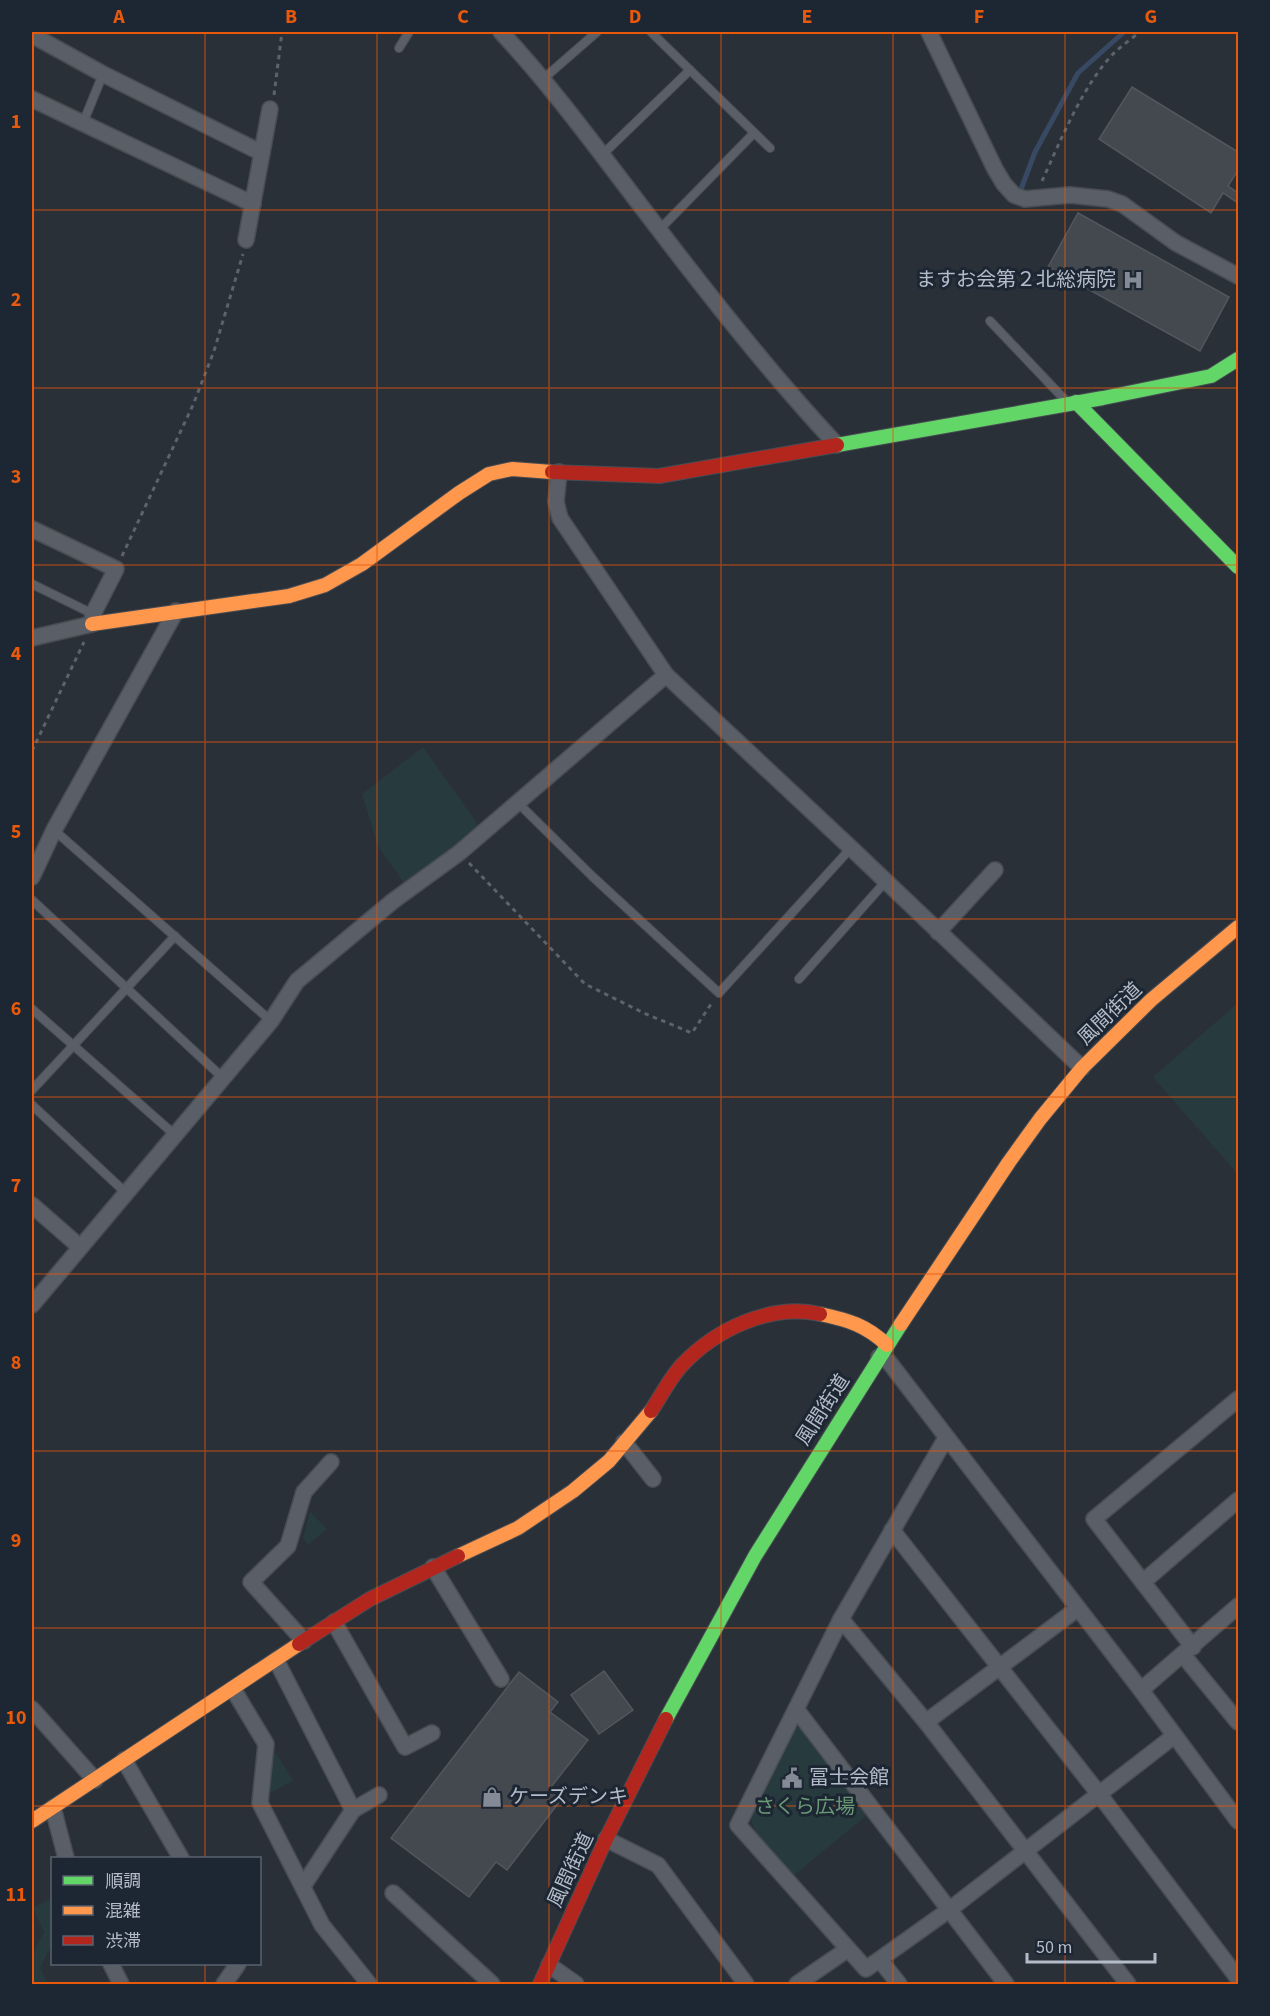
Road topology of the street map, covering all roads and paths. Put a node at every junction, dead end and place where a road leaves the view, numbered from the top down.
1 (282, 32) edge
2 (409, 32) edge
3 (502, 32) edge
4 (597, 32) edge
5 (651, 32) edge
6 (929, 32) edge
7 (1140, 32) edge
8 (32, 35) edge
9 (399, 48) dead end
10 (690, 70) junction
11 (103, 74) junction
12 (543, 79) junction
13 (32, 99) edge
14 (270, 109) joint
15 (83, 123) junction
16 (754, 133) junction
17 (770, 148) dead end
18 (262, 153) junction
19 (602, 155) junction
20 (1035, 198) junction
21 (253, 204) junction
22 (659, 230) junction
23 (246, 240) joint
24 (1239, 276) edge
25 (990, 321) dead end
26 (1239, 359) edge
27 (1072, 403) junction
28 (837, 445) junction
29 (559, 472) junction
30 (32, 529) edge
31 (1239, 567) edge
32 (116, 569) junction
33 (32, 584) edge
34 (176, 611) junction
35 (92, 620) junction
36 (32, 638) edge
37 (666, 675) junction
38 (32, 751) edge
39 (518, 803) junction
40 (54, 830) junction
41 (851, 848) junction
42 (459, 853) junction
43 (994, 870) dead end
44 (32, 877) edge
45 (886, 881) junction
46 (32, 900) edge
47 (1239, 927) edge
48 (938, 932) junction
49 (175, 936) junction
50 (799, 979) dead end
51 (126, 988) junction
52 (719, 993) junction
53 (32, 1009) edge
54 (271, 1021) junction
55 (73, 1045) junction
56 (1082, 1068) junction
57 (223, 1078) junction
58 (32, 1090) edge
59 (32, 1105) edge
60 (175, 1135) junction
61 (126, 1193) junction
62 (32, 1205) edge
63 (80, 1247) junction
64 (32, 1305) edge
65 (883, 1351) junction
66 (1239, 1399) edge
67 (946, 1438) junction
68 (624, 1442) junction
69 (331, 1462) dead end
70 (653, 1479) dead end
71 (1239, 1500) edge
72 (892, 1530) junction
73 (433, 1567) junction
74 (1143, 1582) junction
75 (1239, 1606) edge
76 (1077, 1609) junction
77 (841, 1618) junction
78 (334, 1622) junction
79 (304, 1641) junction
80 (1188, 1651) junction
81 (276, 1660) junction
82 (999, 1668) junction
83 (501, 1679) dead end
84 (233, 1689) junction
85 (1141, 1690) junction
86 (32, 1709) edge
87 (796, 1709) junction
88 (926, 1722) junction
89 (1239, 1722) edge
90 (432, 1733) dead end
91 (1174, 1736) junction
92 (124, 1760) junction
93 (95, 1780) junction
94 (1099, 1794) junction
95 (379, 1795) dead end
96 (53, 1808) junction
97 (353, 1810) junction
98 (32, 1821) edge
99 (1239, 1821) edge
100 (606, 1839) junction
101 (1026, 1850) junction
102 (66, 1857) edge
103 (180, 1857) edge
104 (303, 1886) junction
105 (393, 1893) dead end
106 (949, 1910) junction
107 (848, 1949) junction
108 (880, 1960) junction
109 (112, 1965) edge
110 (237, 1965) edge
111 (549, 1965) junction
112 (1234, 1979) edge
113 (121, 1984) edge
114 (224, 1984) edge
115 (369, 1984) edge
116 (492, 1984) edge
117 (540, 1984) edge
118 (576, 1984) edge
119 (746, 1984) edge
120 (797, 1984) edge
121 (898, 1984) edge
122 (1006, 1984) edge
123 (1128, 1984) edge

1 - 14 path
2 - 9 lane
3 - 12 street
4 - 12 lane
5 - 10 lane
6 - 20 street
7 - 20 path
8 - 11 street
10 - 16 lane
10 - 19 lane
11 - 15 lane
11 - 18 street
12 - 19 street
13 - 15 street
14 - 18 street
15 - 21 street
16 - 17 lane
16 - 22 lane
18 - 21 street
19 - 22 street
20 - 24 street
21 - 23 street
22 - 28 street
23 - 32 path
25 - 27 lane
26 - 27 street
27 - 28 street
27 - 31 street
28 - 29 street
29 - 34 street
29 - 37 street
30 - 32 street
32 - 35 street
33 - 35 lane
34 - 35 street
34 - 40 street
35 - 36 street
35 - 38 path
37 - 39 street
37 - 41 street
39 - 42 street
39 - 52 lane
40 - 44 street
40 - 49 lane
41 - 45 street
41 - 52 lane
42 - 52 path
42 - 54 street
43 - 48 street
45 - 48 street
45 - 50 lane
46 - 51 lane
47 - 56 street, 風間街道
48 - 56 street
49 - 51 lane
49 - 54 lane
51 - 55 lane
51 - 57 lane
53 - 55 lane
54 - 57 street
55 - 58 lane
55 - 60 lane
56 - 65 street, 風間街道
57 - 60 street
59 - 61 lane
60 - 61 street
61 - 63 street
62 - 63 street
63 - 64 street
65 - 67 street
65 - 68 street
65 - 100 street, 風間街道
66 - 74 street
67 - 72 street
67 - 76 street
68 - 70 street
68 - 73 street
69 - 79 street
71 - 74 street
72 - 77 street
72 - 82 street
73 - 78 street
73 - 83 street
74 - 80 street
75 - 80 street
76 - 82 street
76 - 85 street
77 - 87 street
77 - 88 street
78 - 79 street
78 - 90 street
79 - 81 street
80 - 85 street
80 - 89 street
81 - 84 street
81 - 97 street
82 - 88 street
82 - 94 street
84 - 92 street
84 - 104 street
85 - 91 street
86 - 93 street
87 - 106 street
87 - 107 street
88 - 101 street
91 - 94 street
91 - 99 street
92 - 93 street
92 - 103 street
93 - 96 street
94 - 101 street
94 - 112 street
95 - 97 street
96 - 98 street
96 - 102 street
97 - 104 street
100 - 111 street, 風間街道
100 - 119 street
101 - 106 street
101 - 123 street
104 - 115 street
105 - 116 street
106 - 108 street
106 - 122 street
107 - 108 street
107 - 120 street
108 - 121 street
109 - 113 street
110 - 114 street
111 - 117 street, 風間街道
111 - 118 street

